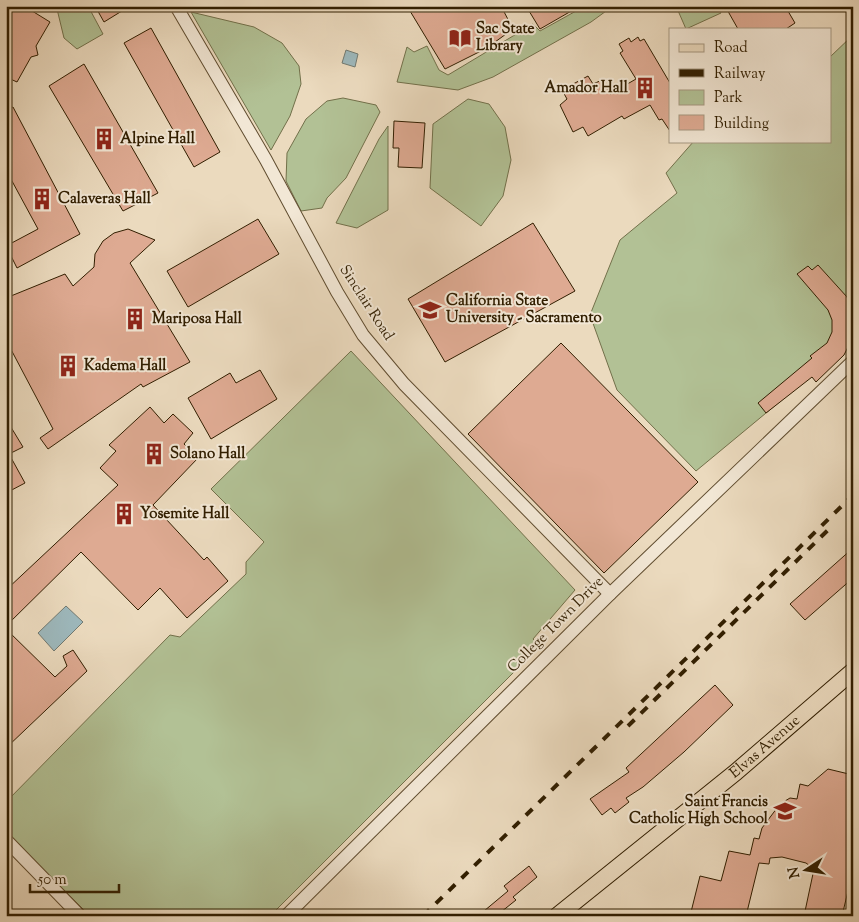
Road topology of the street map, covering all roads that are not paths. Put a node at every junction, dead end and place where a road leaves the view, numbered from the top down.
1 (176, 6) edge
2 (853, 361) edge
3 (610, 594) junction
4 (853, 671) edge
5 (6, 840) edge
6 (80, 916) edge
7 (286, 916) edge
8 (557, 916) edge

1 - 3 street, Sinclair Road
2 - 3 street, College Town Drive
3 - 7 street, College Town Drive
4 - 8 main road, Elvas Avenue
5 - 6 street

